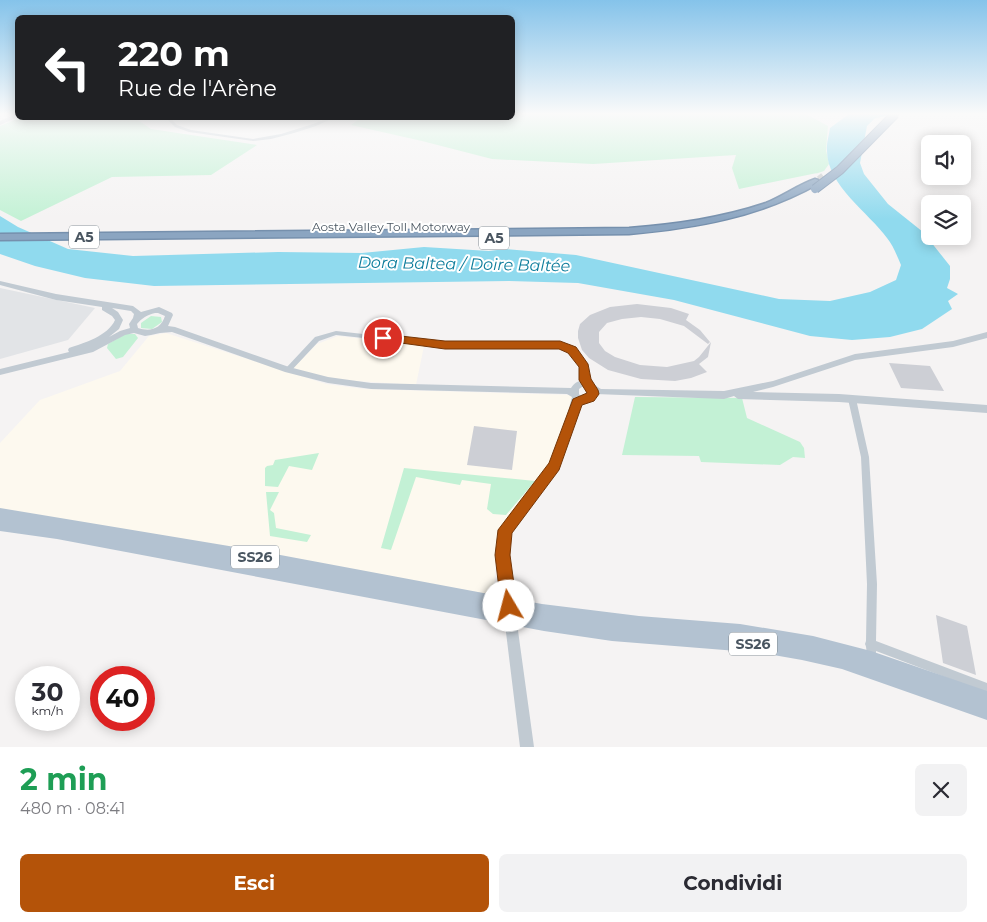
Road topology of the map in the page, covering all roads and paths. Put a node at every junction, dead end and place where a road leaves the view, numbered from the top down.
1 (853, 149) edge
2 (861, 149) edge
3 (815, 186) junction
4 (0, 237) edge
5 (167, 238) junction
6 (0, 242) edge
7 (0, 283) edge
8 (78, 301) junction
9 (95, 304) junction
10 (154, 310) junction
11 (135, 323) junction
12 (170, 326) junction
13 (987, 335) edge
14 (41, 360) junction
15 (288, 370) junction
16 (0, 372) edge
17 (583, 391) junction
18 (724, 395) junction
19 (852, 399) junction
20 (987, 409) edge
21 (0, 514) edge
22 (0, 524) edge
23 (510, 611) junction
24 (871, 652) junction
25 (987, 688) edge
26 (987, 700) edge
27 (987, 711) edge
28 (527, 747) edge

1 - 3 highway, Aosta Valley Toll Motorway / A5
2 - 3 highway, Aosta Valley Toll Motorway / A5, bridge
3 - 5 highway, Aosta Valley Toll Motorway / A5
4 - 5 highway, Aosta Valley Toll Motorway / A5
5 - 6 highway, Aosta Valley Toll Motorway / A5
7 - 8 street
8 - 9 street
8 - 10 street
9 - 11 street
9 - 14 street
10 - 11 street
10 - 12 street
11 - 12 street
11 - 14 street
12 - 15 street
13 - 18 street
14 - 16 street
15 - 17 street
15 - 17 street
17 - 18 street
17 - 23 street
18 - 19 street
19 - 20 street
19 - 24 street
21 - 23 main road, SS26
22 - 23 main road, SS26
23 - 24 main road
23 - 27 main road, SS26
23 - 28 street
24 - 25 street
24 - 26 main road

